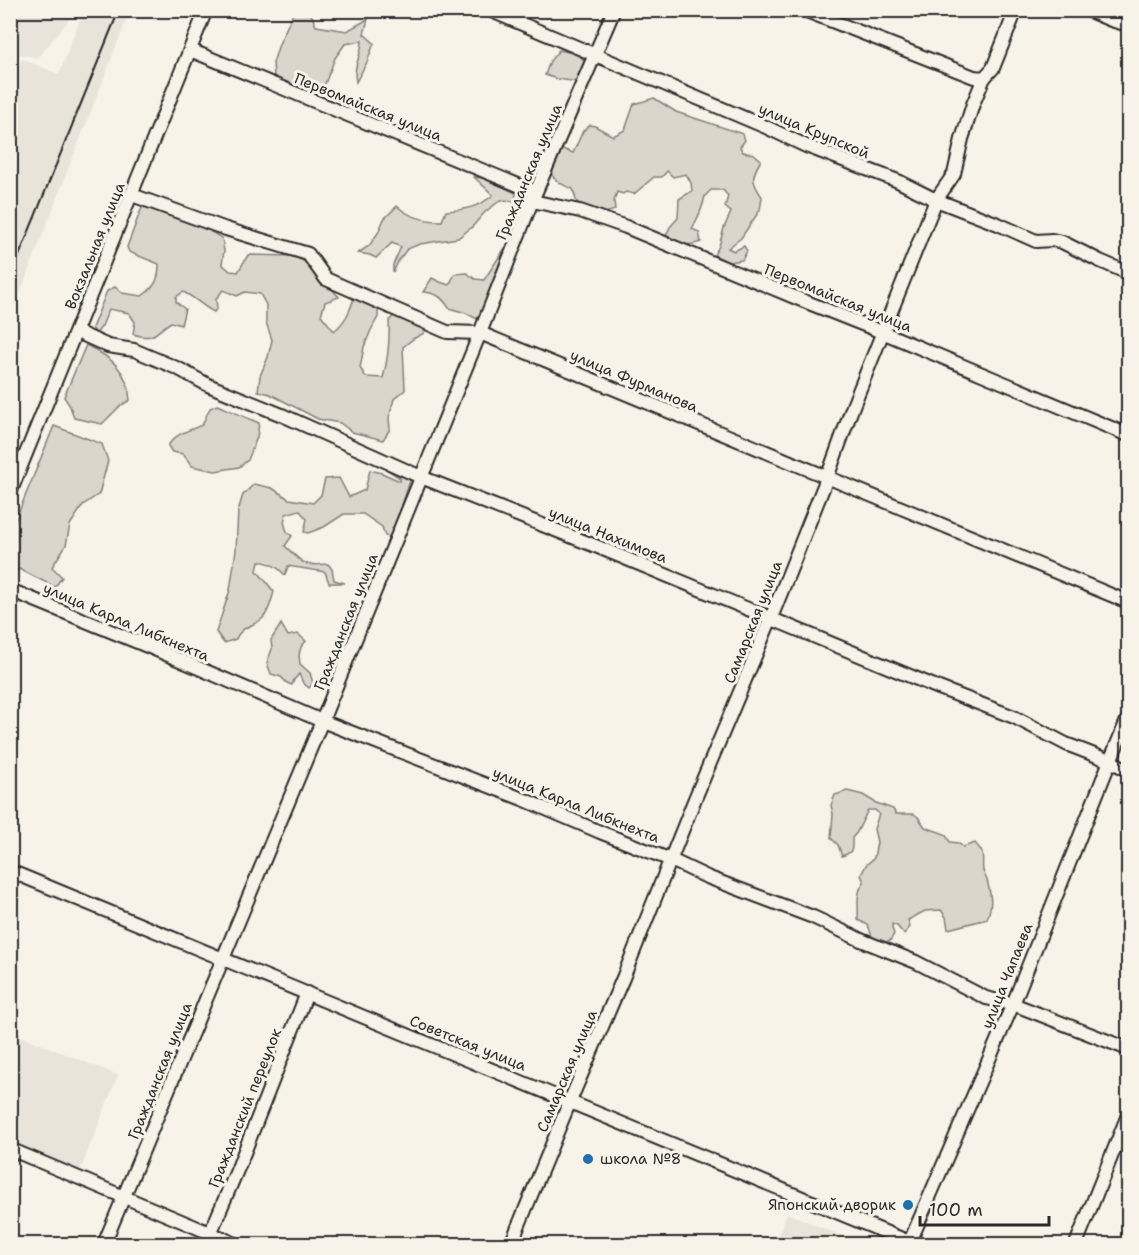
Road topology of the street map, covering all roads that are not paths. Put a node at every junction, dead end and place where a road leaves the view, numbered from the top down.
1 (206, 10) edge
2 (489, 10) edge
3 (614, 10) edge
4 (804, 10) edge
5 (1016, 10) edge
6 (1088, 10) edge
7 (1111, 15) edge
8 (1128, 25) edge
9 (190, 50) junction
10 (595, 55) junction
11 (984, 78) junction
12 (132, 195) junction
13 (533, 196) junction
14 (936, 200) junction
15 (1128, 273) edge
16 (77, 332) junction
17 (882, 332) junction
18 (480, 333) junction
19 (1128, 435) edge
20 (421, 477) junction
21 (827, 478) junction
22 (10, 493) edge
23 (10, 590) edge
24 (1128, 602) edge
25 (771, 618) junction
26 (1128, 718) edge
27 (322, 722) junction
28 (1110, 761) junction
29 (1128, 770) edge
30 (671, 860) junction
31 (10, 871) edge
32 (222, 958) junction
33 (308, 993) junction
34 (1013, 1004) junction
35 (1128, 1049) edge
36 (570, 1101) junction
37 (1128, 1114) edge
38 (10, 1149) edge
39 (124, 1197) junction
40 (210, 1234) junction
41 (911, 1244) edge
42 (104, 1245) edge
43 (237, 1245) edge
44 (511, 1245) edge
45 (1076, 1245) edge

1 - 9 street, Вокзальная улица
2 - 10 street, улица Крупской
3 - 10 street, Гражданская улица
4 - 11 street
5 - 11 street, Самарская улица
6 - 7 street
7 - 8 street
9 - 12 street, Вокзальная улица
9 - 13 street, Первомайская улица
10 - 13 street, Гражданская улица
10 - 14 street, улица Крупской
11 - 14 street, Самарская улица
12 - 16 street, Вокзальная улица
12 - 18 street, улица Фурманова
13 - 17 street, Первомайская улица
13 - 18 street, Гражданская улица
14 - 15 street, улица Крупской
14 - 17 street, Самарская улица
16 - 20 street, улица Нахимова
16 - 22 street, Вокзальная улица
17 - 19 street, Первомайская улица
17 - 21 street, Самарская улица
18 - 20 street, Гражданская улица
18 - 21 street, улица Фурманова
20 - 25 street, улица Нахимова
20 - 27 street, Гражданская улица
21 - 24 street, улица Фурманова
21 - 25 street, Самарская улица
23 - 27 street, улица Карла Либкнехта
25 - 28 street, улица Нахимова
25 - 30 street, Самарская улица
26 - 28 street, улица Чапаева
27 - 30 street, улица Карла Либкнехта
27 - 32 street, Гражданская улица
28 - 29 street, улица Нахимова
28 - 34 street, улица Чапаева
30 - 34 street, улица Карла Либкнехта
30 - 36 street, Самарская улица
31 - 32 street, Советская улица
32 - 33 street, Советская улица
32 - 39 street, Гражданская улица
33 - 36 street, Советская улица
33 - 40 street, Гражданский переулок
34 - 35 street, улица Карла Либкнехта
34 - 41 street, улица Чапаева
36 - 41 street, Советская улица
36 - 44 street, Самарская улица
37 - 45 street
38 - 39 street
39 - 40 street
39 - 42 street, Гражданская улица
40 - 43 street

